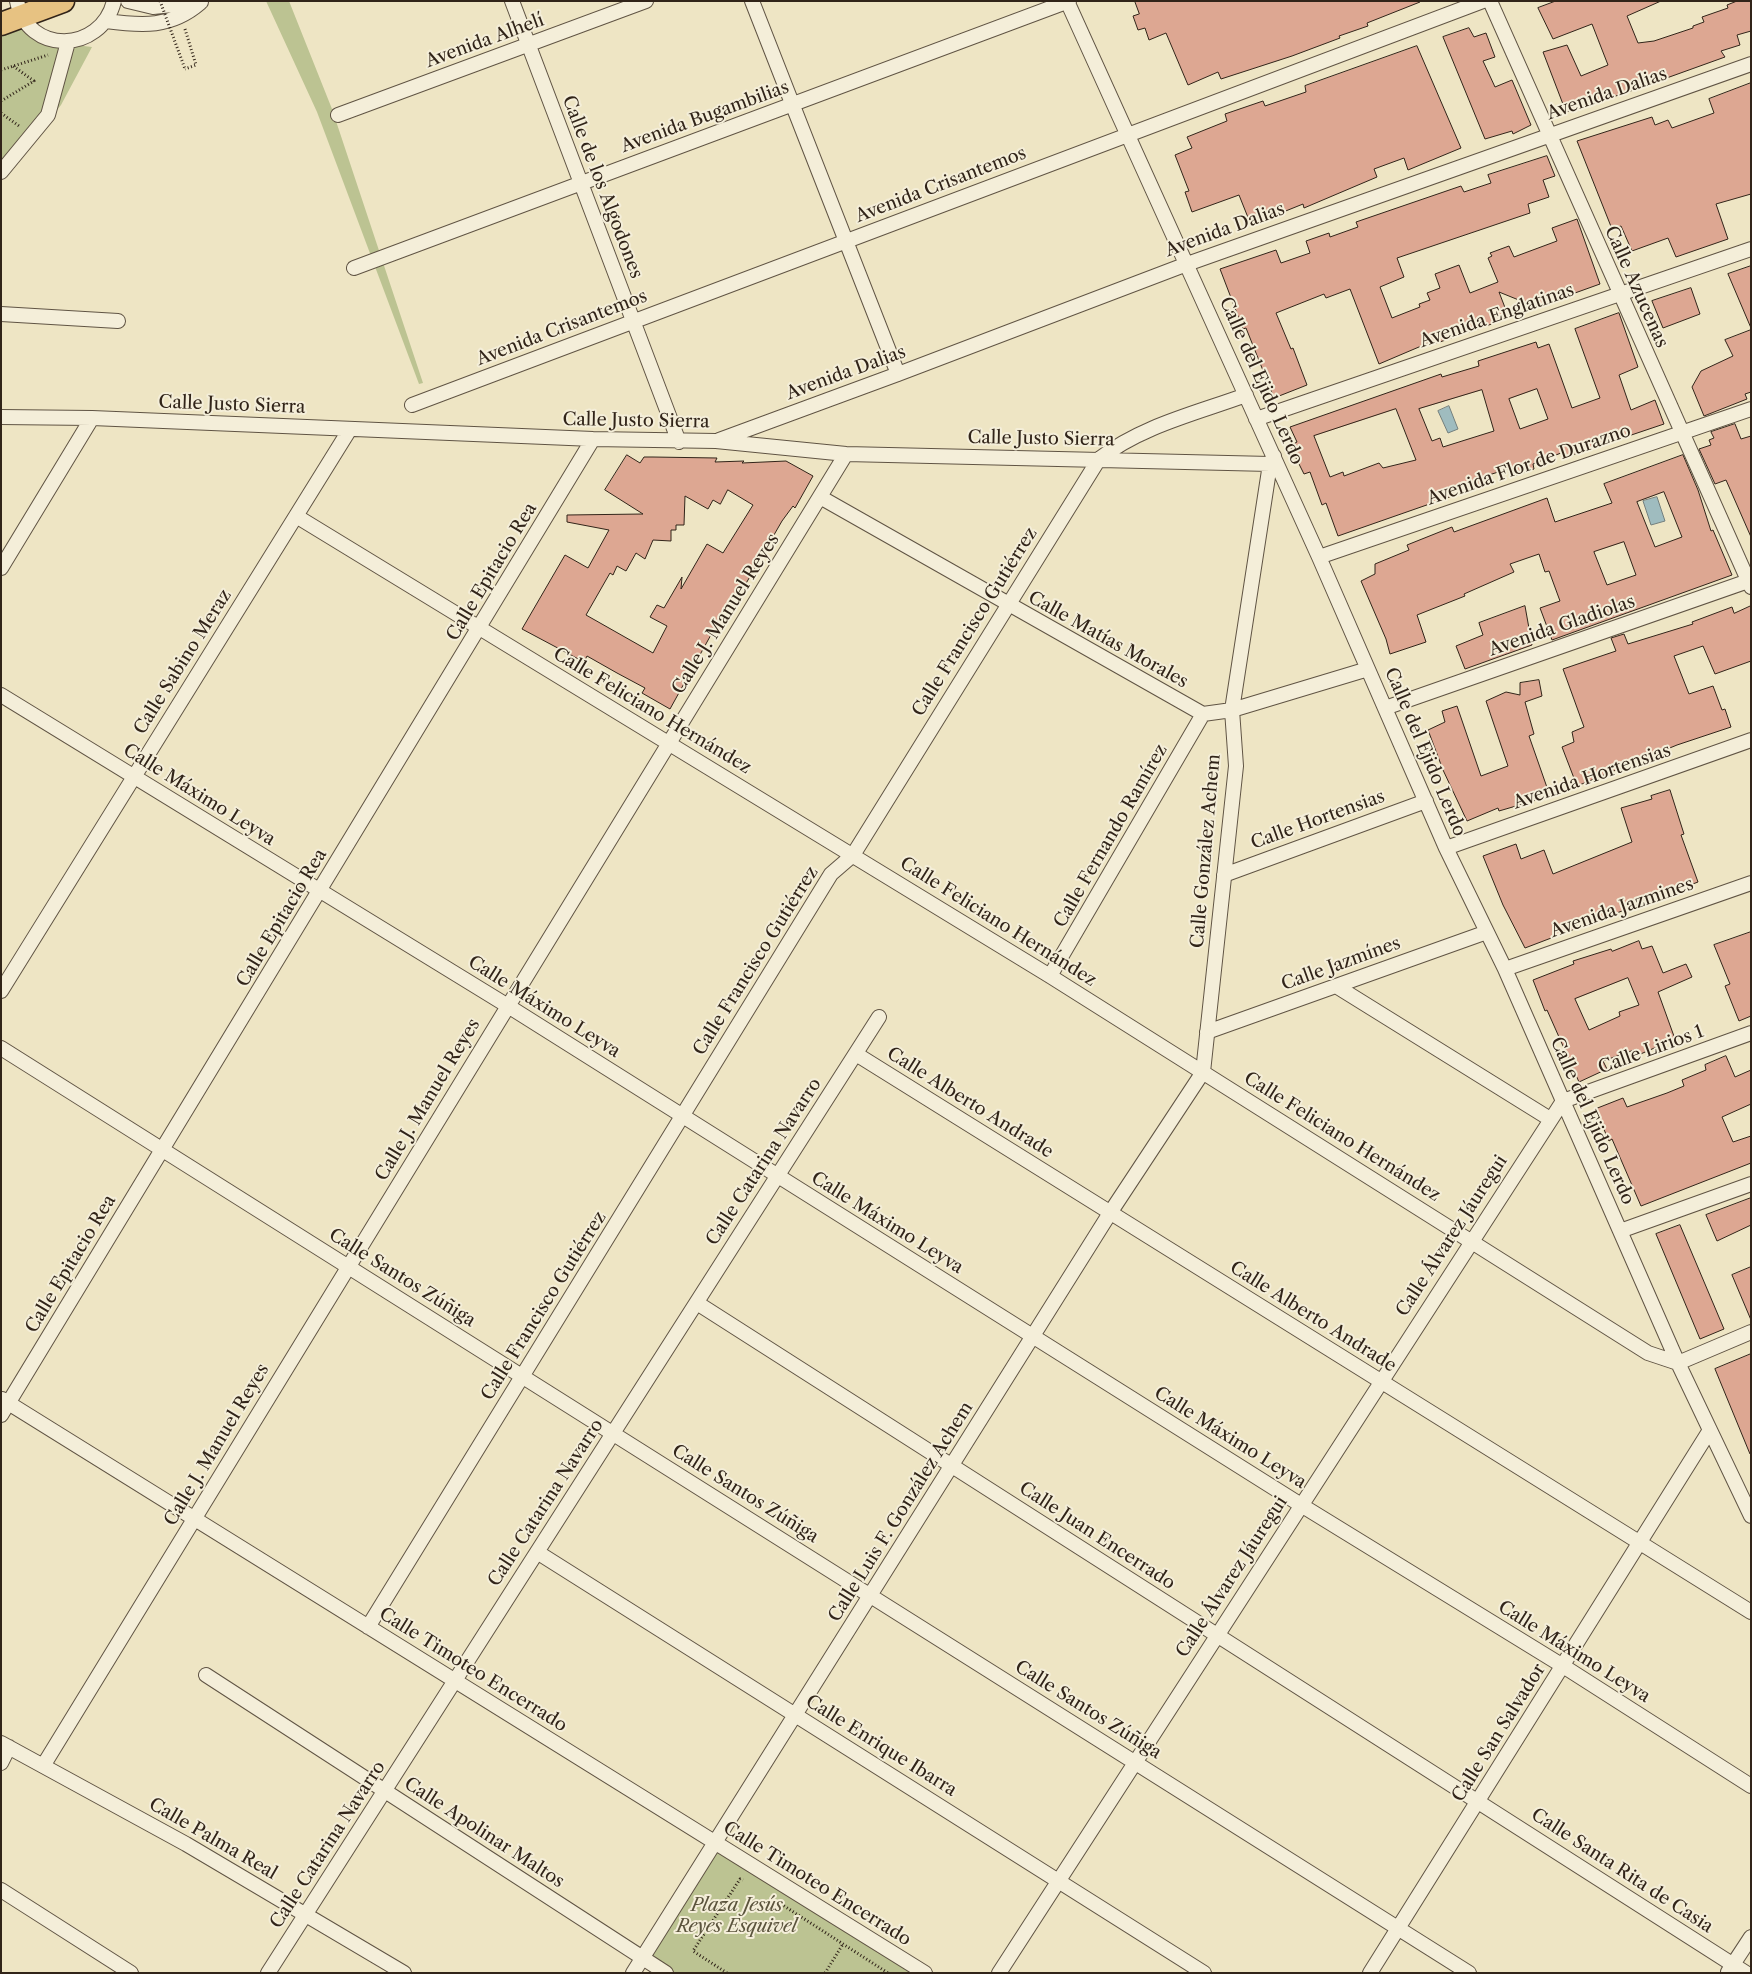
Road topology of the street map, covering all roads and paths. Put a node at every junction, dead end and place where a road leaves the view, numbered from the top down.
1 (64, 1) edge
2 (114, 1) edge
3 (128, 1) edge
4 (160, 1) edge
5 (512, 1) edge
6 (646, 1) edge
7 (752, 1) edge
8 (1483, 1) edge
9 (1490, 1) edge
10 (202, 2) edge
11 (1068, 2) edge
12 (13, 14) edge
13 (181, 17) junction
14 (106, 21) junction
15 (68, 42) junction
16 (528, 45) junction
17 (49, 55) dead end
18 (1751, 64) edge
19 (13, 66) junction
20 (1, 70) edge
21 (1, 101) edge
22 (792, 105) junction
23 (1, 113) edge
24 (338, 115) dead end
25 (21, 127) dead end
26 (1128, 134) junction
27 (1548, 135) junction
28 (1, 172) edge
29 (581, 184) junction
30 (846, 241) junction
31 (1751, 249) edge
32 (1186, 264) junction
33 (354, 268) dead end
34 (1619, 294) junction
35 (1, 314) edge
36 (118, 321) dead end
37 (632, 321) junction
38 (898, 374) junction
39 (1246, 395) junction
40 (412, 405) dead end
41 (1751, 409) edge
42 (1, 417) edge
43 (92, 418) junction
44 (1256, 418) junction
45 (350, 429) junction
46 (1681, 433) junction
47 (593, 440) junction
48 (716, 441) junction
49 (680, 442) junction
50 (846, 454) junction
51 (1099, 459) junction
52 (1272, 460) junction
53 (820, 497) junction
54 (296, 516) junction
55 (1320, 557) junction
56 (1, 568) edge
57 (1750, 583) edge
58 (1008, 605) junction
59 (480, 628) junction
60 (1368, 669) junction
61 (1, 695) edge
62 (1385, 708) junction
63 (1232, 710) junction
64 (1203, 714) junction
65 (1751, 740) edge
66 (669, 743) junction
67 (134, 776) junction
68 (1426, 801) junction
69 (1446, 848) junction
70 (853, 855) junction
71 (1224, 875) junction
72 (1751, 883) edge
73 (320, 891) junction
74 (1487, 932) junction
75 (1505, 969) junction
76 (1050, 976) junction
77 (1336, 986) junction
78 (1, 991) edge
79 (508, 1006) junction
80 (879, 1017) dead end
81 (1207, 1032) junction
82 (1751, 1033) edge
83 (1, 1048) edge
84 (856, 1054) junction
85 (1203, 1072) junction
86 (1563, 1101) junction
87 (683, 1116) junction
88 (1550, 1119) junction
89 (163, 1150) junction
90 (778, 1176) junction
91 (1751, 1184) edge
92 (1110, 1213) junction
93 (1620, 1231) junction
94 (1471, 1241) junction
95 (348, 1266) junction
96 (697, 1303) junction
97 (1751, 1332) edge
98 (1033, 1336) junction
99 (1678, 1363) junction
100 (523, 1376) junction
101 (1380, 1381) junction
102 (4, 1406) edge
103 (1710, 1430) junction
104 (613, 1434) junction
105 (952, 1466) junction
106 (1746, 1492) edge
107 (1301, 1505) junction
108 (1751, 1516) edge
109 (194, 1519) junction
110 (1640, 1543) junction
111 (537, 1552) junction
112 (870, 1595) junction
113 (1751, 1612) edge
114 (368, 1627) junction
115 (1217, 1635) junction
116 (1563, 1666) junction
117 (206, 1675) dead end
118 (455, 1681) junction
119 (795, 1715) junction
120 (5, 1745) edge
121 (1135, 1762) junction
122 (1, 1763) edge
123 (43, 1766) junction
124 (1751, 1786) edge
125 (385, 1791) junction
126 (1478, 1802) junction
127 (714, 1842) junction
128 (1058, 1881) junction
129 (748, 1884) dead end
130 (1, 1890) edge
131 (772, 1899) dead end
132 (306, 1914) junction
133 (1398, 1928) junction
134 (1751, 1937) edge
135 (843, 1944) junction
136 (643, 1958) junction
137 (1731, 1969) edge
138 (131, 1973) edge
139 (268, 1973) edge
140 (404, 1973) edge
141 (633, 1973) edge
142 (666, 1973) edge
143 (727, 1973) edge
144 (825, 1973) edge
145 (888, 1973) edge
146 (925, 1973) edge
147 (999, 1973) edge
148 (1204, 1973) edge
149 (1370, 1973) edge
150 (1468, 1973) edge
151 (1746, 1973) edge

1 - 12 main road
2 - 14 street
3 - 10 street
4 - 13 path, bridge
5 - 16 street, Calle de los Algodones
6 - 16 street, Avenida Alhelí
7 - 22 street
8 - 26 street, Avenida Crisantemos
9 - 27 street, Calle Azucenas
10 - 13 street
11 - 22 street, Avenida Bugambilias
11 - 26 street, Calle del Ejido Lerdo
12 - 15 street
13 - 14 street
14 - 15 street
15 - 28 street
16 - 24 street, Avenida Alhelí
16 - 29 street, Calle de los Algodones
17 - 19 path
18 - 27 street, Avenida Dalias
19 - 20 path
19 - 21 path
22 - 29 street, Avenida Bugambilias
22 - 30 street
23 - 25 path
26 - 30 street, Avenida Crisantemos
26 - 32 street, Calle del Ejido Lerdo
27 - 32 street, Avenida Dalias
27 - 34 street, Calle Azucenas
29 - 33 street, Avenida Bugambilias
29 - 37 street, Calle de los Algodones
30 - 37 street, Avenida Crisantemos
30 - 38 street
31 - 34 street, Avenida Englatinas
32 - 38 street, Avenida Dalias
32 - 39 street, Calle del Ejido Lerdo
34 - 44 street, Avenida Englatinas
34 - 46 street, Calle Azucenas
35 - 36 street
37 - 40 street, Avenida Crisantemos
37 - 49 street, Calle de los Algodones
38 - 48 street, Avenida Dalias
39 - 44 street, Calle del Ejido Lerdo
39 - 51 street, Calle Francisco Gutiérrez
41 - 46 street, Avenida Flor de Durazno
42 - 43 street, Calle Justo Sierra
43 - 45 street, Calle Justo Sierra
43 - 56 street
44 - 52 street, Calle del Ejido Lerdo
45 - 47 street, Calle Justo Sierra
45 - 54 street, Calle Sabino Meraz
46 - 55 street, Avenida Flor de Durazno
46 - 57 street, Calle Azucenas
47 - 49 street, Calle Justo Sierra
47 - 59 street, Calle Epitacio Rea
48 - 49 street, Calle Justo Sierra
48 - 50 street, Calle Justo Sierra
50 - 51 street, Calle Justo Sierra
50 - 53 street, Calle J. Manuel Reyes
51 - 52 street, Calle Justo Sierra
51 - 58 street, Calle Francisco Gutiérrez
52 - 55 street, Calle del Ejido Lerdo
52 - 63 street, Calle González Achem
53 - 58 street, Calle Matías Morales
53 - 66 street, Calle J. Manuel Reyes
54 - 59 street, Calle Feliciano Hernández
54 - 67 street, Calle Sabino Meraz
55 - 60 street, Calle del Ejido Lerdo
57 - 62 street, Avenida Gladiolas
58 - 64 street, Calle Matías Morales
58 - 70 street, Calle Francisco Gutiérrez
59 - 66 street, Calle Feliciano Hernández
59 - 73 street, Calle Epitacio Rea
60 - 62 street, Calle del Ejido Lerdo
60 - 63 street
61 - 67 street, Calle Máximo Leyva
62 - 68 street, Calle del Ejido Lerdo
63 - 64 street
63 - 71 street, Calle González Achem
64 - 76 street, Calle Fernando Ramírez
65 - 69 street, Avenida Hortensias
66 - 70 street, Calle Feliciano Hernández
66 - 79 street, Calle J. Manuel Reyes
67 - 73 street, Calle Máximo Leyva
67 - 78 street, Calle Sabino Meraz
68 - 69 street, Calle del Ejido Lerdo
68 - 71 street, Calle Hortensias
69 - 74 street, Calle del Ejido Lerdo
70 - 76 street, Calle Feliciano Hernández
70 - 87 street, Calle Francisco Gutiérrez
71 - 81 street, Calle González Achem
72 - 75 street, Avenida Jazmines
73 - 79 street, Calle Máximo Leyva
73 - 89 street, Calle Epitacio Rea
74 - 75 street, Calle del Ejido Lerdo
74 - 77 street, Calle Jazmínes
75 - 86 street, Calle del Ejido Lerdo
76 - 85 street, Calle Feliciano Hernández
77 - 81 street, Calle Jazmínes
77 - 88 street
79 - 87 street, Calle Máximo Leyva
79 - 95 street, Calle J. Manuel Reyes
80 - 84 street, Calle Catarina Navarro
81 - 85 street, Calle González Achem
82 - 86 street, Calle Lirios 1
83 - 89 street, Calle Santos Zúñiga
84 - 90 street, Calle Catarina Navarro
84 - 92 street, Calle Alberto Andrade
85 - 92 street, Calle Luis F. González Achem
85 - 94 street, Calle Feliciano Hernández
86 - 88 street, Calle Álvarez Jáuregui
86 - 93 street, Calle del Ejido Lerdo
87 - 90 street, Calle Máximo Leyva
87 - 100 street, Calle Francisco Gutiérrez
88 - 94 street, Calle Álvarez Jáuregui
89 - 95 street, Calle Santos Zúñiga
89 - 102 street, Calle Epitacio Rea
90 - 96 street, Calle Catarina Navarro
90 - 98 street, Calle Máximo Leyva
91 - 93 street
92 - 98 street, Calle Luis F. González Achem
92 - 101 street, Calle Alberto Andrade
93 - 99 street, Calle del Ejido Lerdo
94 - 99 street, Calle Feliciano Hernández
94 - 101 street, Calle Álvarez Jáuregui
95 - 100 street, Calle Santos Zúñiga
95 - 109 street, Calle J. Manuel Reyes
96 - 104 street, Calle Catarina Navarro
96 - 105 street, Calle Juan Encerrado
97 - 99 street
98 - 105 street, Calle Luis F. González Achem
98 - 107 street, Calle Máximo Leyva
99 - 103 street, Calle del Ejido Lerdo
100 - 104 street, Calle Santos Zúñiga
100 - 114 street, Calle Francisco Gutiérrez
101 - 107 street, Calle Álvarez Jáuregui
101 - 110 street, Calle Alberto Andrade
102 - 109 street, Calle Timoteo Encerrado
103 - 106 street, Calle del Ejido Lerdo
103 - 110 street, Calle San Salvador
104 - 111 street, Calle Catarina Navarro
104 - 112 street, Calle Santos Zúñiga
105 - 112 street, Calle Luis F. González Achem
105 - 115 street, Calle Juan Encerrado
106 - 108 street, Calle del Ejido Lerdo
107 - 115 street, Calle Álvarez Jáuregui
107 - 116 street, Calle Máximo Leyva
109 - 114 street, Calle Timoteo Encerrado
109 - 123 street, Calle J. Manuel Reyes
110 - 113 street, Calle Alberto Andrade
110 - 116 street, Calle San Salvador
111 - 118 street, Calle Catarina Navarro
111 - 119 street, Calle Enrique Ibarra
112 - 119 street, Calle Luis F. González Achem
112 - 121 street, Calle Santos Zúñiga
114 - 118 street, Calle Timoteo Encerrado
115 - 121 street, Calle Álvarez Jáuregui
115 - 126 street, Calle Juan Encerrado
116 - 124 street, Calle Máximo Leyva
116 - 126 street, Calle San Salvador
117 - 125 street, Calle Apolinar Maltos
118 - 125 street, Calle Catarina Navarro
118 - 127 street, Calle Timoteo Encerrado
119 - 127 street, Calle Luis F. González Achem
119 - 128 street, Calle Enrique Ibarra
120 - 122 street
120 - 123 street, Calle Palma Real
121 - 128 street, Calle Álvarez Jáuregui
121 - 133 street, Calle Santos Zúñiga
123 - 132 street, Calle Palma Real
125 - 132 street, Calle Catarina Navarro
125 - 136 street, Calle Apolinar Maltos
126 - 133 street, Calle San Salvador
126 - 137 street, Calle Santa Rita de Casia
127 - 136 street, Calle Luis F. González Achem
127 - 146 street, Calle Timoteo Encerrado
128 - 147 street, Calle Álvarez Jáuregui
128 - 148 street, Calle Enrique Ibarra
129 - 143 path
130 - 138 street
131 - 135 path
132 - 139 street, Calle Catarina Navarro
132 - 140 street, Calle Palma Real
133 - 149 street, Calle San Salvador
133 - 150 street, Calle Santos Zúñiga
134 - 137 street
135 - 144 path
135 - 145 path
136 - 141 street, Calle Luis F. González Achem
136 - 142 street, Calle Apolinar Maltos
137 - 151 street, Calle Santa Rita de Casia

